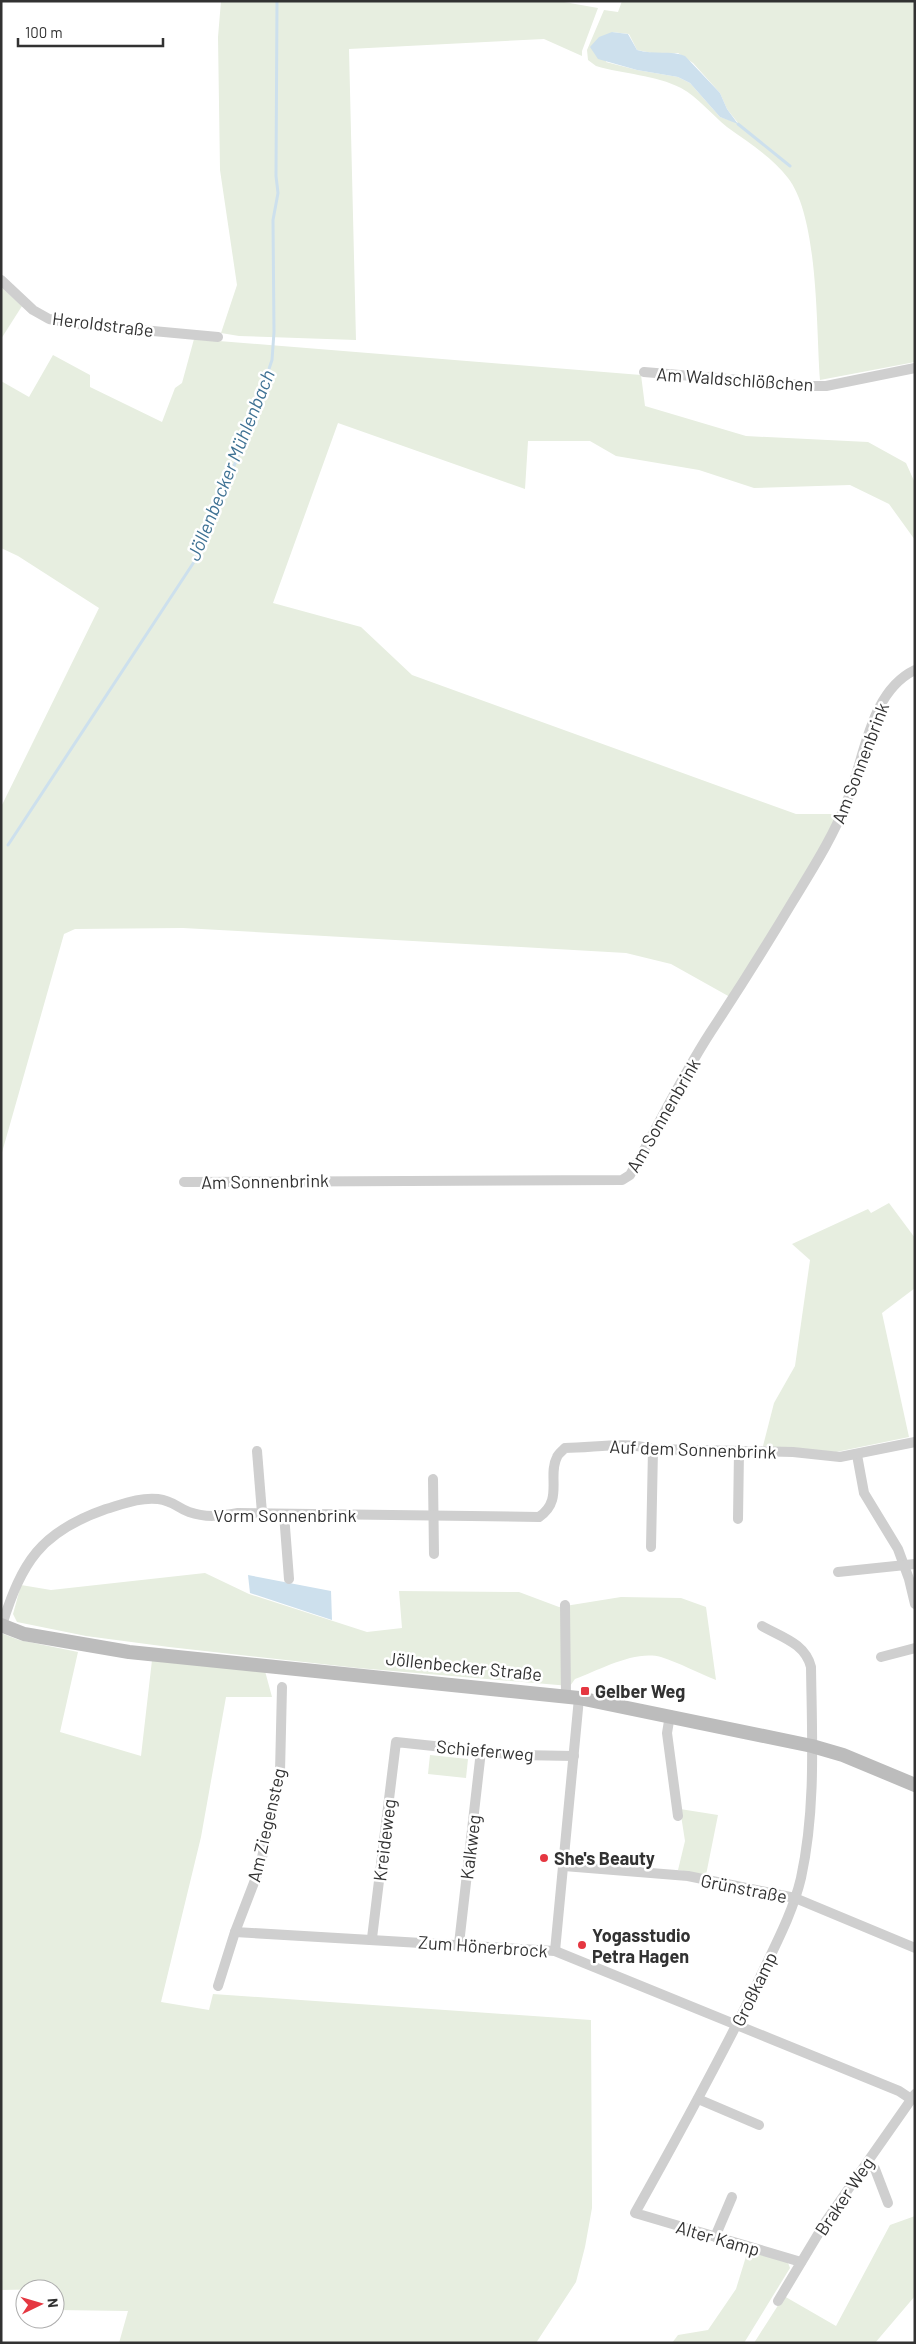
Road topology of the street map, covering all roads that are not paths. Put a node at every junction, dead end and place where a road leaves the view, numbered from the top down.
1 (1, 280) edge
2 (218, 337) dead end
3 (915, 368) edge
4 (644, 372) dead end
5 (915, 670) edge
6 (184, 1182) dead end
7 (915, 1442) edge
8 (652, 1449) junction
9 (258, 1451) dead end
10 (739, 1451) junction
11 (857, 1455) junction
12 (433, 1479) dead end
13 (262, 1513) junction
14 (284, 1514) junction
15 (394, 1515) joint
16 (433, 1516) junction
17 (738, 1519) dead end
18 (651, 1547) dead end
19 (434, 1554) dead end
20 (910, 1564) edge
21 (838, 1572) dead end
22 (289, 1579) dead end
23 (915, 1604) edge
24 (565, 1605) dead end
25 (2, 1625) edge
26 (762, 1626) dead end
27 (915, 1648) edge
28 (880, 1657) dead end
29 (282, 1687) dead end
30 (573, 1697) junction
31 (670, 1716) junction
32 (396, 1742) joint
33 (812, 1746) junction
34 (481, 1751) junction
35 (574, 1756) junction
36 (915, 1786) edge
37 (678, 1816) dead end
38 (564, 1866) junction
39 (795, 1898) junction
40 (235, 1932) junction
41 (372, 1938) junction
42 (459, 1944) junction
43 (915, 1948) edge
44 (554, 1951) junction
45 (218, 1986) dead end
46 (737, 2025) junction
47 (913, 2096) edge
48 (698, 2099) junction
49 (758, 2124) dead end
50 (868, 2162) junction
51 (732, 2197) dead end
52 (888, 2203) dead end
53 (635, 2213) joint
54 (714, 2237) junction
55 (801, 2262) junction
56 (778, 2301) dead end

1 - 2 street, Heroldstraße
3 - 4 street, Am Waldschlößchen
5 - 6 street, Am Sonnenbrink
7 - 11 street, Auf dem Sonnenbrink
8 - 10 street, Auf dem Sonnenbrink
8 - 16 street, Auf dem Sonnenbrink
8 - 18 street
9 - 13 street
10 - 11 street, Auf dem Sonnenbrink
10 - 17 street
11 - 20 street
12 - 16 street
13 - 14 street, Vorm Sonnenbrink
13 - 25 street, Vorm Sonnenbrink
14 - 15 street, Vorm Sonnenbrink
14 - 22 street
15 - 16 street, Auf dem Sonnenbrink
16 - 19 street
20 - 21 street
20 - 23 street
24 - 30 street
25 - 30 main road, Jöllenbecker Straße
26 - 33 street, Großkamp
27 - 28 street
29 - 40 street, Am Ziegensteg
30 - 31 main road, Jöllenbecker Straße
30 - 35 street
31 - 33 main road, Jöllenbecker Straße
31 - 37 street
32 - 34 street, Schieferweg
32 - 41 street, Kreideweg
33 - 36 main road, Jöllenbecker Straße
33 - 39 street, Großkamp
34 - 35 street, Schieferweg
34 - 42 street, Kalkweg
35 - 38 street
38 - 39 street, Grünstraße
38 - 44 street
39 - 43 street, Grünstraße
39 - 46 street, Großkamp
40 - 41 street, Zum Hönerbrock
40 - 45 street, Am Ziegensteg
41 - 42 street, Zum Hönerbrock
42 - 44 street, Zum Hönerbrock
44 - 46 street, Zum Hönerbrock
46 - 47 street, Zum Hönerbrock
46 - 48 street, Großkamp
47 - 50 street, Braker Weg
48 - 49 street
48 - 53 street, Großkamp
50 - 52 street
50 - 55 street, Braker Weg
51 - 54 street
53 - 54 street, Alter Kamp
54 - 55 street, Alter Kamp
55 - 56 street, Braker Weg

